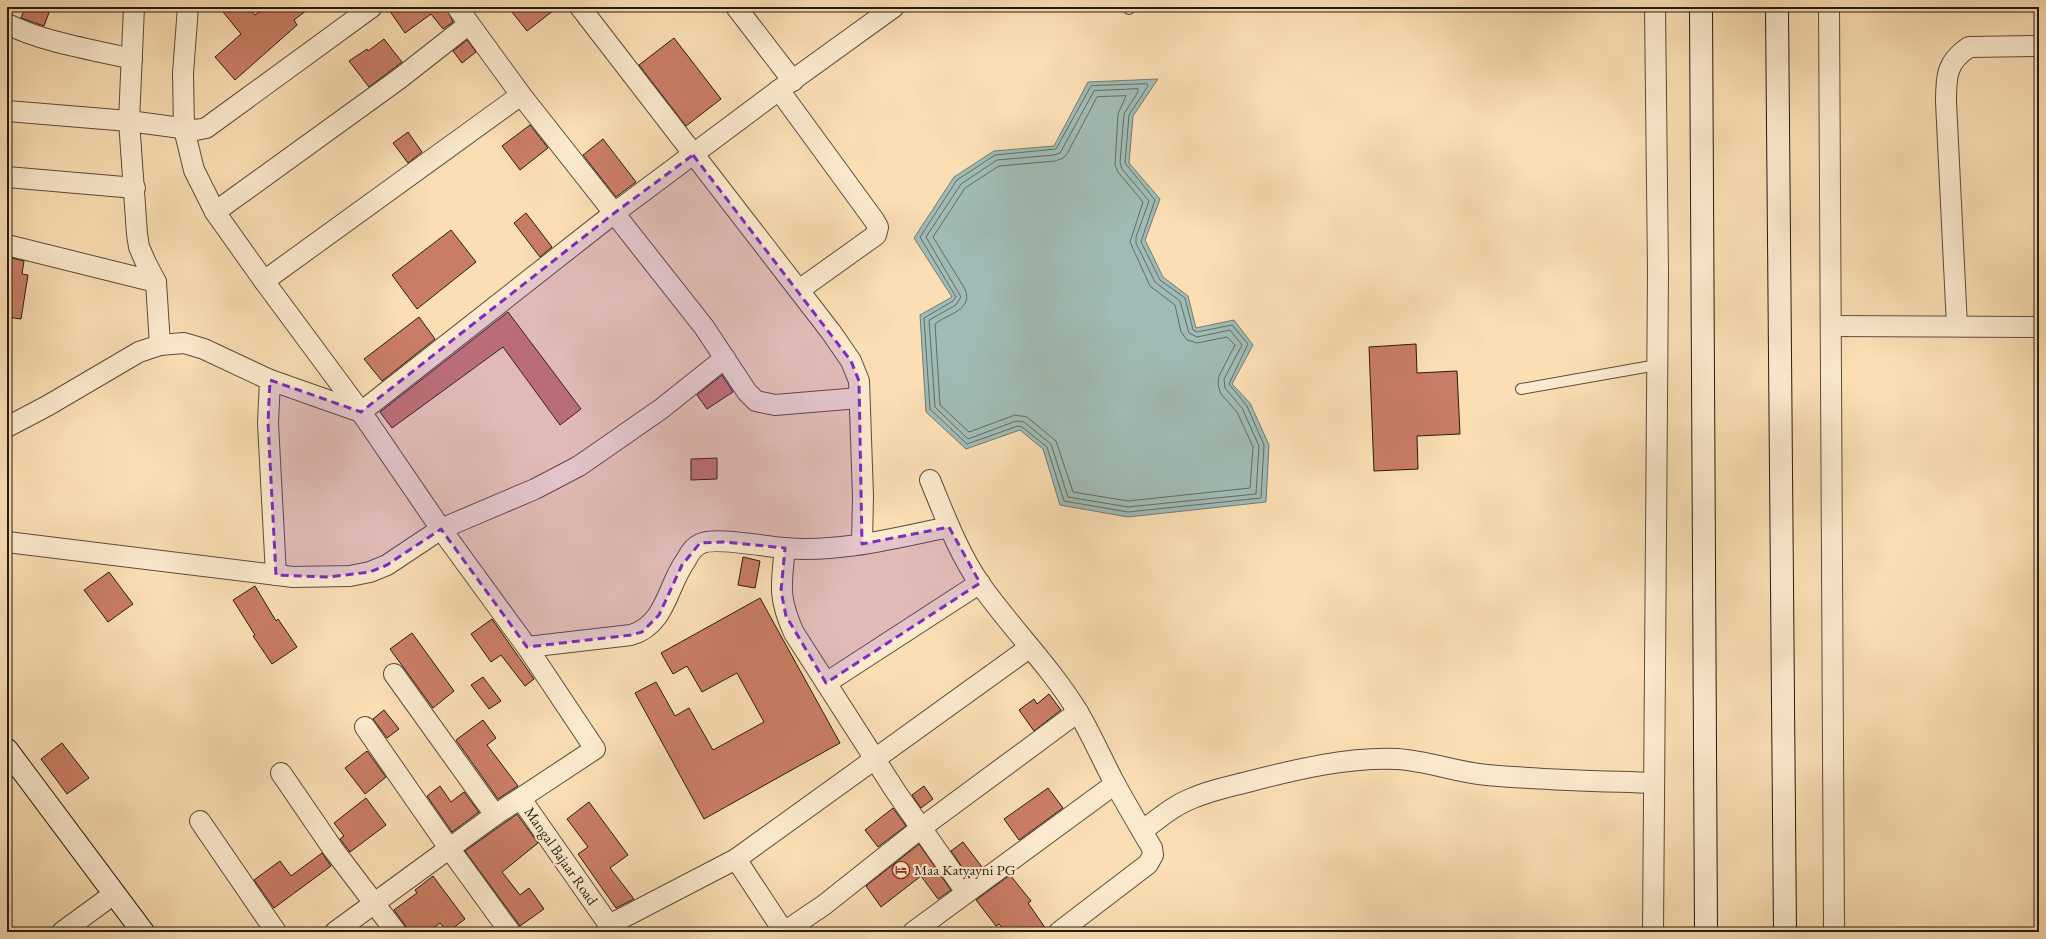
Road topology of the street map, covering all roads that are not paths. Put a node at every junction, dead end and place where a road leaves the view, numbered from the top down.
1 (134, 7) edge
2 (188, 7) edge
3 (456, 7) edge
4 (580, 7) edge
5 (736, 7) edge
6 (1655, 7) edge
7 (1701, 7) edge
8 (1777, 7) edge
9 (1829, 7) edge
10 (364, 9) edge
11 (884, 10) edge
12 (7, 24) edge
13 (469, 24) junction
14 (2039, 46) edge
15 (132, 59) junction
16 (786, 86) junction
17 (521, 95) junction
18 (7, 111) edge
19 (129, 121) junction
20 (184, 128) junction
21 (693, 155) junction
22 (7, 177) edge
23 (135, 188) junction
24 (215, 212) junction
25 (613, 214) junction
26 (7, 245) edge
27 (264, 281) junction
28 (156, 282) junction
29 (799, 290) junction
30 (1831, 326) junction
31 (1957, 326) junction
32 (2039, 327) edge
33 (160, 345) junction
34 (725, 358) junction
35 (1657, 365) junction
36 (270, 380) junction
37 (1521, 389) dead end
38 (859, 398) junction
39 (361, 412) junction
40 (7, 427) edge
41 (930, 480) dead end
42 (949, 527) junction
43 (441, 529) junction
44 (7, 542) edge
45 (862, 544) junction
46 (785, 548) junction
47 (276, 575) junction
48 (980, 583) junction
49 (527, 647) junction
50 (1029, 648) junction
51 (394, 674) dead end
52 (826, 683) junction
53 (1078, 712) junction
54 (365, 727) dead end
55 (7, 750) edge
56 (876, 759) junction
57 (281, 773) dead end
58 (1653, 783) junction
59 (1115, 784) junction
60 (521, 799) junction
61 (495, 815) junction
62 (200, 822) dead end
63 (921, 828) junction
64 (1142, 831) junction
65 (449, 848) junction
66 (736, 859) junction
67 (966, 892) junction
68 (114, 894) junction
69 (374, 904) junction
70 (612, 929) edge
71 (62, 932) edge
72 (143, 932) edge
73 (276, 932) edge
74 (335, 932) edge
75 (396, 932) edge
76 (510, 932) edge
77 (784, 932) edge
78 (913, 932) edge
79 (1059, 932) edge
80 (1653, 932) edge
81 (1706, 932) edge
82 (1785, 932) edge
83 (1834, 932) edge

1 - 15 street
2 - 20 street
3 - 13 street
4 - 21 street
5 - 16 street
6 - 35 street
7 - 81 street
8 - 82 street
9 - 30 street
10 - 20 street
11 - 16 street
12 - 15 street
13 - 17 street
13 - 24 street
14 - 31 street
15 - 19 street
16 - 21 street
16 - 29 street
17 - 25 street
17 - 27 street
18 - 19 street
19 - 20 street
19 - 23 street
20 - 24 street
21 - 25 street
21 - 29 street
22 - 23 street
23 - 28 street
24 - 27 street
25 - 34 street
25 - 39 street
26 - 28 street
27 - 39 street
28 - 33 street
29 - 38 street
30 - 31 street
30 - 83 street
31 - 32 street
33 - 36 street
33 - 40 street
34 - 38 street
34 - 43 street
35 - 37 lane
35 - 58 street
36 - 39 street
36 - 47 street
38 - 45 street
39 - 43 street
41 - 42 street
42 - 45 street
42 - 48 street
43 - 47 street
43 - 49 street
44 - 47 street
45 - 46 street
46 - 49 street
46 - 52 street
48 - 50 street
48 - 52 street
49 - 60 street
50 - 53 street
50 - 56 street
51 - 61 street
52 - 56 street
53 - 59 street
53 - 63 street
54 - 65 street
55 - 68 street
56 - 63 street
56 - 66 street
57 - 69 street
58 - 64 street
58 - 80 street
59 - 64 street
59 - 67 street
60 - 61 street
60 - 70 street, Mangal Bajaar Road
61 - 65 street
62 - 73 street
63 - 67 street
63 - 77 street
64 - 79 street
65 - 69 street
65 - 76 street
66 - 70 street
66 - 77 street
67 - 78 street
68 - 71 street
68 - 72 street
69 - 74 street
69 - 75 street

